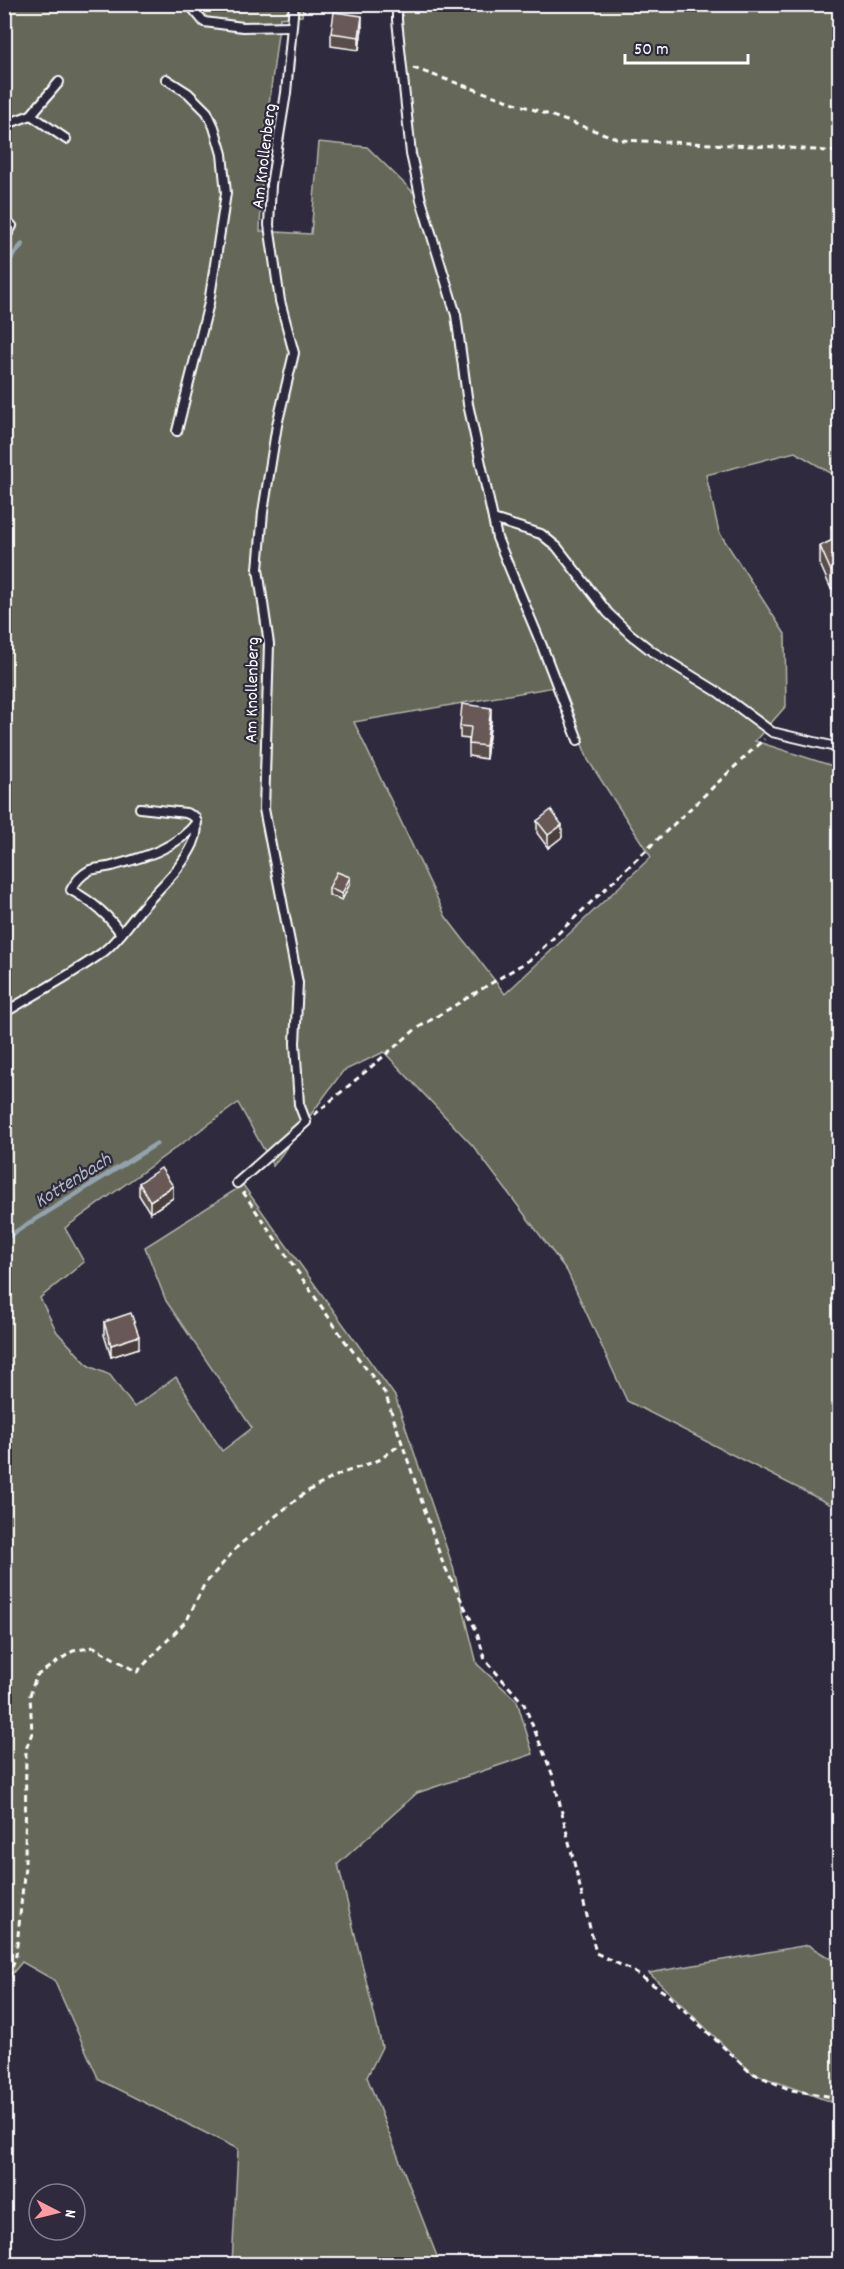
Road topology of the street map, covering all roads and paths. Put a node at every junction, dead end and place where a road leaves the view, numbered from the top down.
1 (189, 4) edge
2 (294, 4) edge
3 (397, 4) edge
4 (291, 26) junction
5 (402, 65) junction
6 (166, 79) dead end
7 (59, 82) dead end
8 (31, 115) junction
9 (4, 125) edge
10 (66, 139) dead end
11 (840, 152) edge
12 (4, 219) edge
13 (4, 240) edge
14 (177, 431) dead end
15 (493, 519) junction
16 (772, 732) junction
17 (578, 740) dead end
18 (840, 748) edge
19 (140, 808) dead end
20 (197, 822) junction
21 (121, 934) junction
22 (4, 1013) edge
23 (306, 1122) junction
24 (237, 1183) joint
25 (401, 1444) junction
26 (4, 1986) edge
27 (840, 2098) edge

1 - 4 lane
2 - 4 lane, Am Knollenberg
3 - 5 lane
4 - 23 lane, Am Knollenberg
5 - 11 path
5 - 15 lane
6 - 14 lane
7 - 8 lane
8 - 9 lane
8 - 10 lane
12 - 13 lane
15 - 16 lane
15 - 17 lane
16 - 18 lane
16 - 23 path
19 - 20 lane
20 - 21 lane
20 - 21 lane
21 - 22 lane
23 - 24 lane
24 - 25 path
25 - 26 path
25 - 27 path

